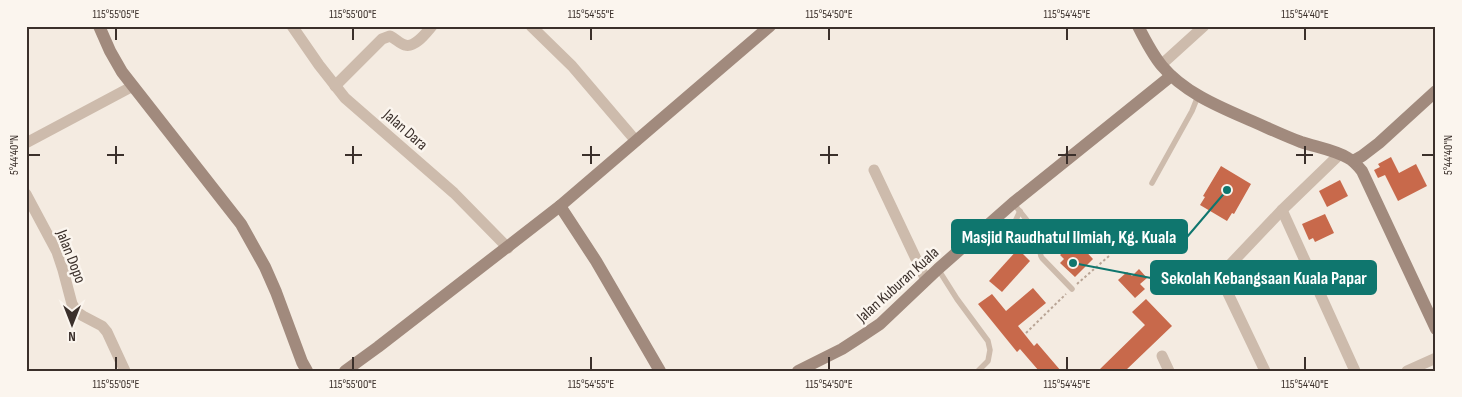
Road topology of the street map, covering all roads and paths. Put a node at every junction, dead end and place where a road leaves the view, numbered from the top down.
1 (99, 26) edge
2 (292, 26) edge
3 (432, 26) edge
4 (531, 26) edge
5 (770, 26) edge
6 (1138, 26) edge
7 (1204, 26) edge
8 (1161, 65) junction
9 (1171, 76) junction
10 (133, 86) junction
11 (335, 86) junction
12 (1436, 91) edge
13 (1198, 96) junction
14 (636, 141) junction
15 (26, 142) edge
16 (1340, 154) junction
17 (1353, 161) junction
18 (874, 170) dead end
19 (1152, 183) dead end
20 (26, 194) edge
21 (560, 206) junction
22 (1017, 207) junction
23 (1282, 210) junction
24 (967, 243) junction
25 (508, 248) junction
26 (938, 269) junction
27 (926, 280) junction
28 (1072, 289) dead end
29 (1436, 329) edge
30 (1162, 356) dead end
31 (1436, 358) edge
32 (125, 371) edge
33 (307, 371) edge
34 (345, 371) edge
35 (660, 371) edge
36 (798, 371) edge
37 (978, 371) edge
38 (1169, 371) edge
39 (1265, 371) edge
40 (1355, 371) edge
41 (1406, 371) edge

1 - 10 main road
2 - 11 street, Jalan Dara
3 - 11 street
4 - 14 street
5 - 14 main road
6 - 8 main road
7 - 8 street
8 - 9 main road
9 - 13 main road
9 - 22 main road, Jalan Kuburan Kuala
10 - 15 street
10 - 33 main road
11 - 25 street, Jalan Dara
12 - 17 main road
13 - 16 main road
13 - 19 lane
14 - 21 main road
16 - 17 main road
16 - 23 street
17 - 29 main road
18 - 27 street
20 - 32 street, Jalan Dopo
21 - 25 main road
21 - 35 main road
22 - 24 main road, Jalan Kuburan Kuala
22 - 24 lane
22 - 28 lane
23 - 39 street
23 - 40 street
24 - 26 main road, Jalan Kuburan Kuala
25 - 34 main road
26 - 27 main road, Jalan Kuburan Kuala
26 - 37 lane
27 - 36 main road, Jalan Kuburan Kuala
30 - 38 street
31 - 41 street

